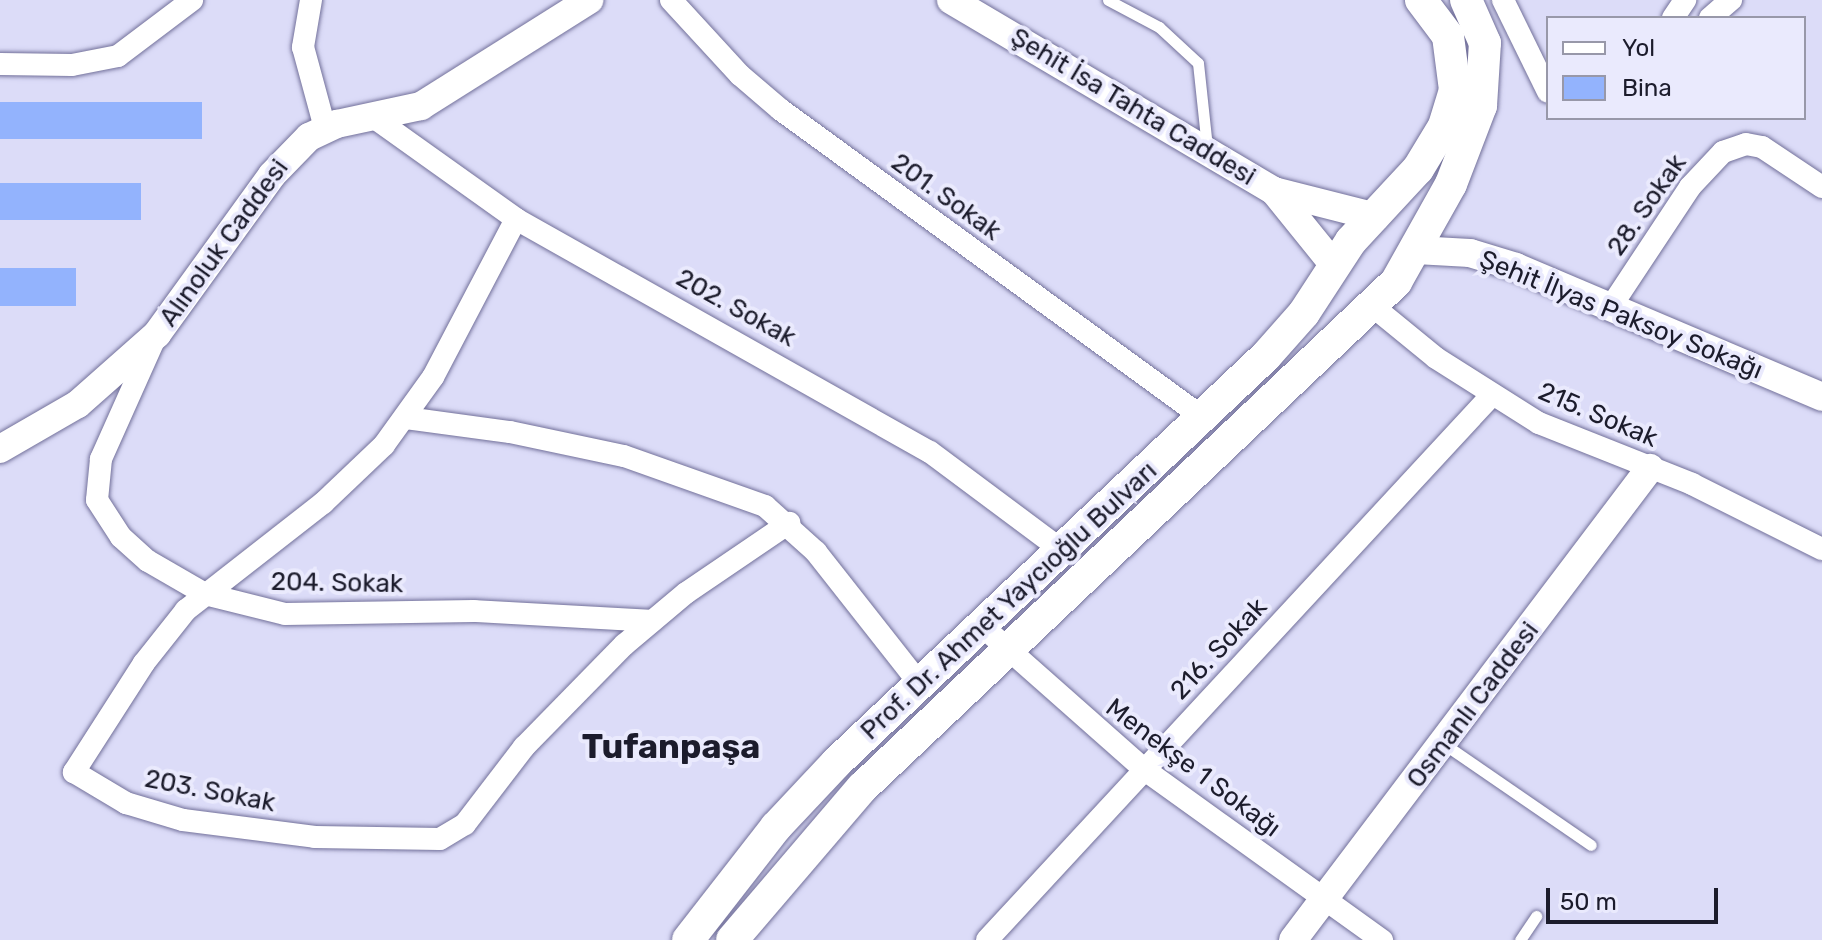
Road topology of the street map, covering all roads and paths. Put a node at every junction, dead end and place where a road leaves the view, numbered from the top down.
1 (192, 0) edge
2 (589, 0) edge
3 (671, 0) edge
4 (951, 0) edge
5 (1108, 0) edge
6 (1421, 0) edge
7 (1466, 0) edge
8 (1503, 0) edge
9 (1731, 0) edge
10 (304, 2) edge
11 (1712, 16) edge
12 (0, 64) edge
13 (1546, 88) edge
14 (376, 119) junction
15 (325, 128) junction
16 (1207, 151) junction
17 (1822, 187) edge
18 (1274, 191) junction
19 (1376, 217) junction
20 (516, 219) junction
21 (1416, 250) junction
22 (1334, 265) junction
23 (1370, 304) junction
24 (1610, 308) junction
25 (157, 334) junction
26 (1491, 396) junction
27 (1822, 397) edge
28 (406, 418) junction
29 (1205, 419) junction
30 (0, 449) edge
31 (1650, 468) junction
32 (789, 523) junction
33 (1822, 549) edge
34 (1064, 552) junction
35 (205, 594) junction
36 (652, 621) junction
37 (982, 626) junction
38 (1009, 653) junction
39 (920, 684) junction
40 (1444, 744) junction
41 (1145, 770) junction
42 (1591, 845) dead end
43 (1325, 901) junction
44 (1536, 916) dead end
45 (688, 940) edge
46 (732, 940) edge
47 (987, 940) edge
48 (1293, 940) edge
49 (1382, 940) edge
50 (1520, 940) edge

1 - 12 street
2 - 14 street
3 - 29 street, 201. Sokak
4 - 16 street, Şehit İsa Tahta Caddesi
5 - 16 lane
6 - 19 main road, Prof. Dr. Ahmet Yaycıoğlu Bulvarı
7 - 21 main road, Prof. Dr. Ahmet Yaycıoğlu Bulvarı
8 - 13 street
9 - 11 street
10 - 15 street
14 - 15 street
14 - 20 street, 202. Sokak
15 - 25 street, Alınoluk Caddesi
16 - 18 street, Şehit İsa Tahta Caddesi
17 - 24 street, 28. Sokak
18 - 19 street, Şehit İsa Tahta Caddesi
18 - 22 street, Şehit İsa Tahta Caddesi
19 - 21 main road
19 - 22 main road, Prof. Dr. Ahmet Yaycıoğlu Bulvarı
20 - 28 street, 203. Sokak
20 - 34 street, 202. Sokak
21 - 23 main road, Prof. Dr. Ahmet Yaycıoğlu Bulvarı
21 - 24 street, Şehit İlyas Paksoy Sokağı
22 - 23 main road
22 - 29 main road, Prof. Dr. Ahmet Yaycıoğlu Bulvarı
23 - 26 street, 215. Sokak
23 - 38 main road, Prof. Dr. Ahmet Yaycıoğlu Bulvarı
24 - 27 street, Şehit İlyas Paksoy Sokağı
25 - 30 street, Alınoluk Caddesi
25 - 35 street, 204. Sokak
26 - 31 street, 215. Sokak
26 - 41 street, 216. Sokak
28 - 32 street
28 - 35 street, 203. Sokak
29 - 34 main road, Prof. Dr. Ahmet Yaycıoğlu Bulvarı
31 - 33 street, 215. Sokak
31 - 40 street, Osmanlı Caddesi
32 - 36 street, 203. Sokak
32 - 39 street
34 - 37 main road, Prof. Dr. Ahmet Yaycıoğlu Bulvarı
35 - 36 street, 204. Sokak
35 - 36 street, 203. Sokak
37 - 38 street, Menekşe 1 Sokağı
37 - 39 main road, Prof. Dr. Ahmet Yaycıoğlu Bulvarı
38 - 41 street, Menekşe 1 Sokağı
38 - 46 main road, Prof. Dr. Ahmet Yaycıoğlu Bulvarı
39 - 45 main road, Prof. Dr. Ahmet Yaycıoğlu Bulvarı
40 - 42 lane
40 - 43 street, Osmanlı Caddesi
41 - 43 street, Menekşe 1 Sokağı
41 - 47 street, 216. Sokak
43 - 48 street, Osmanlı Caddesi
43 - 49 street, Menekşe 1 Sokağı
44 - 50 lane

